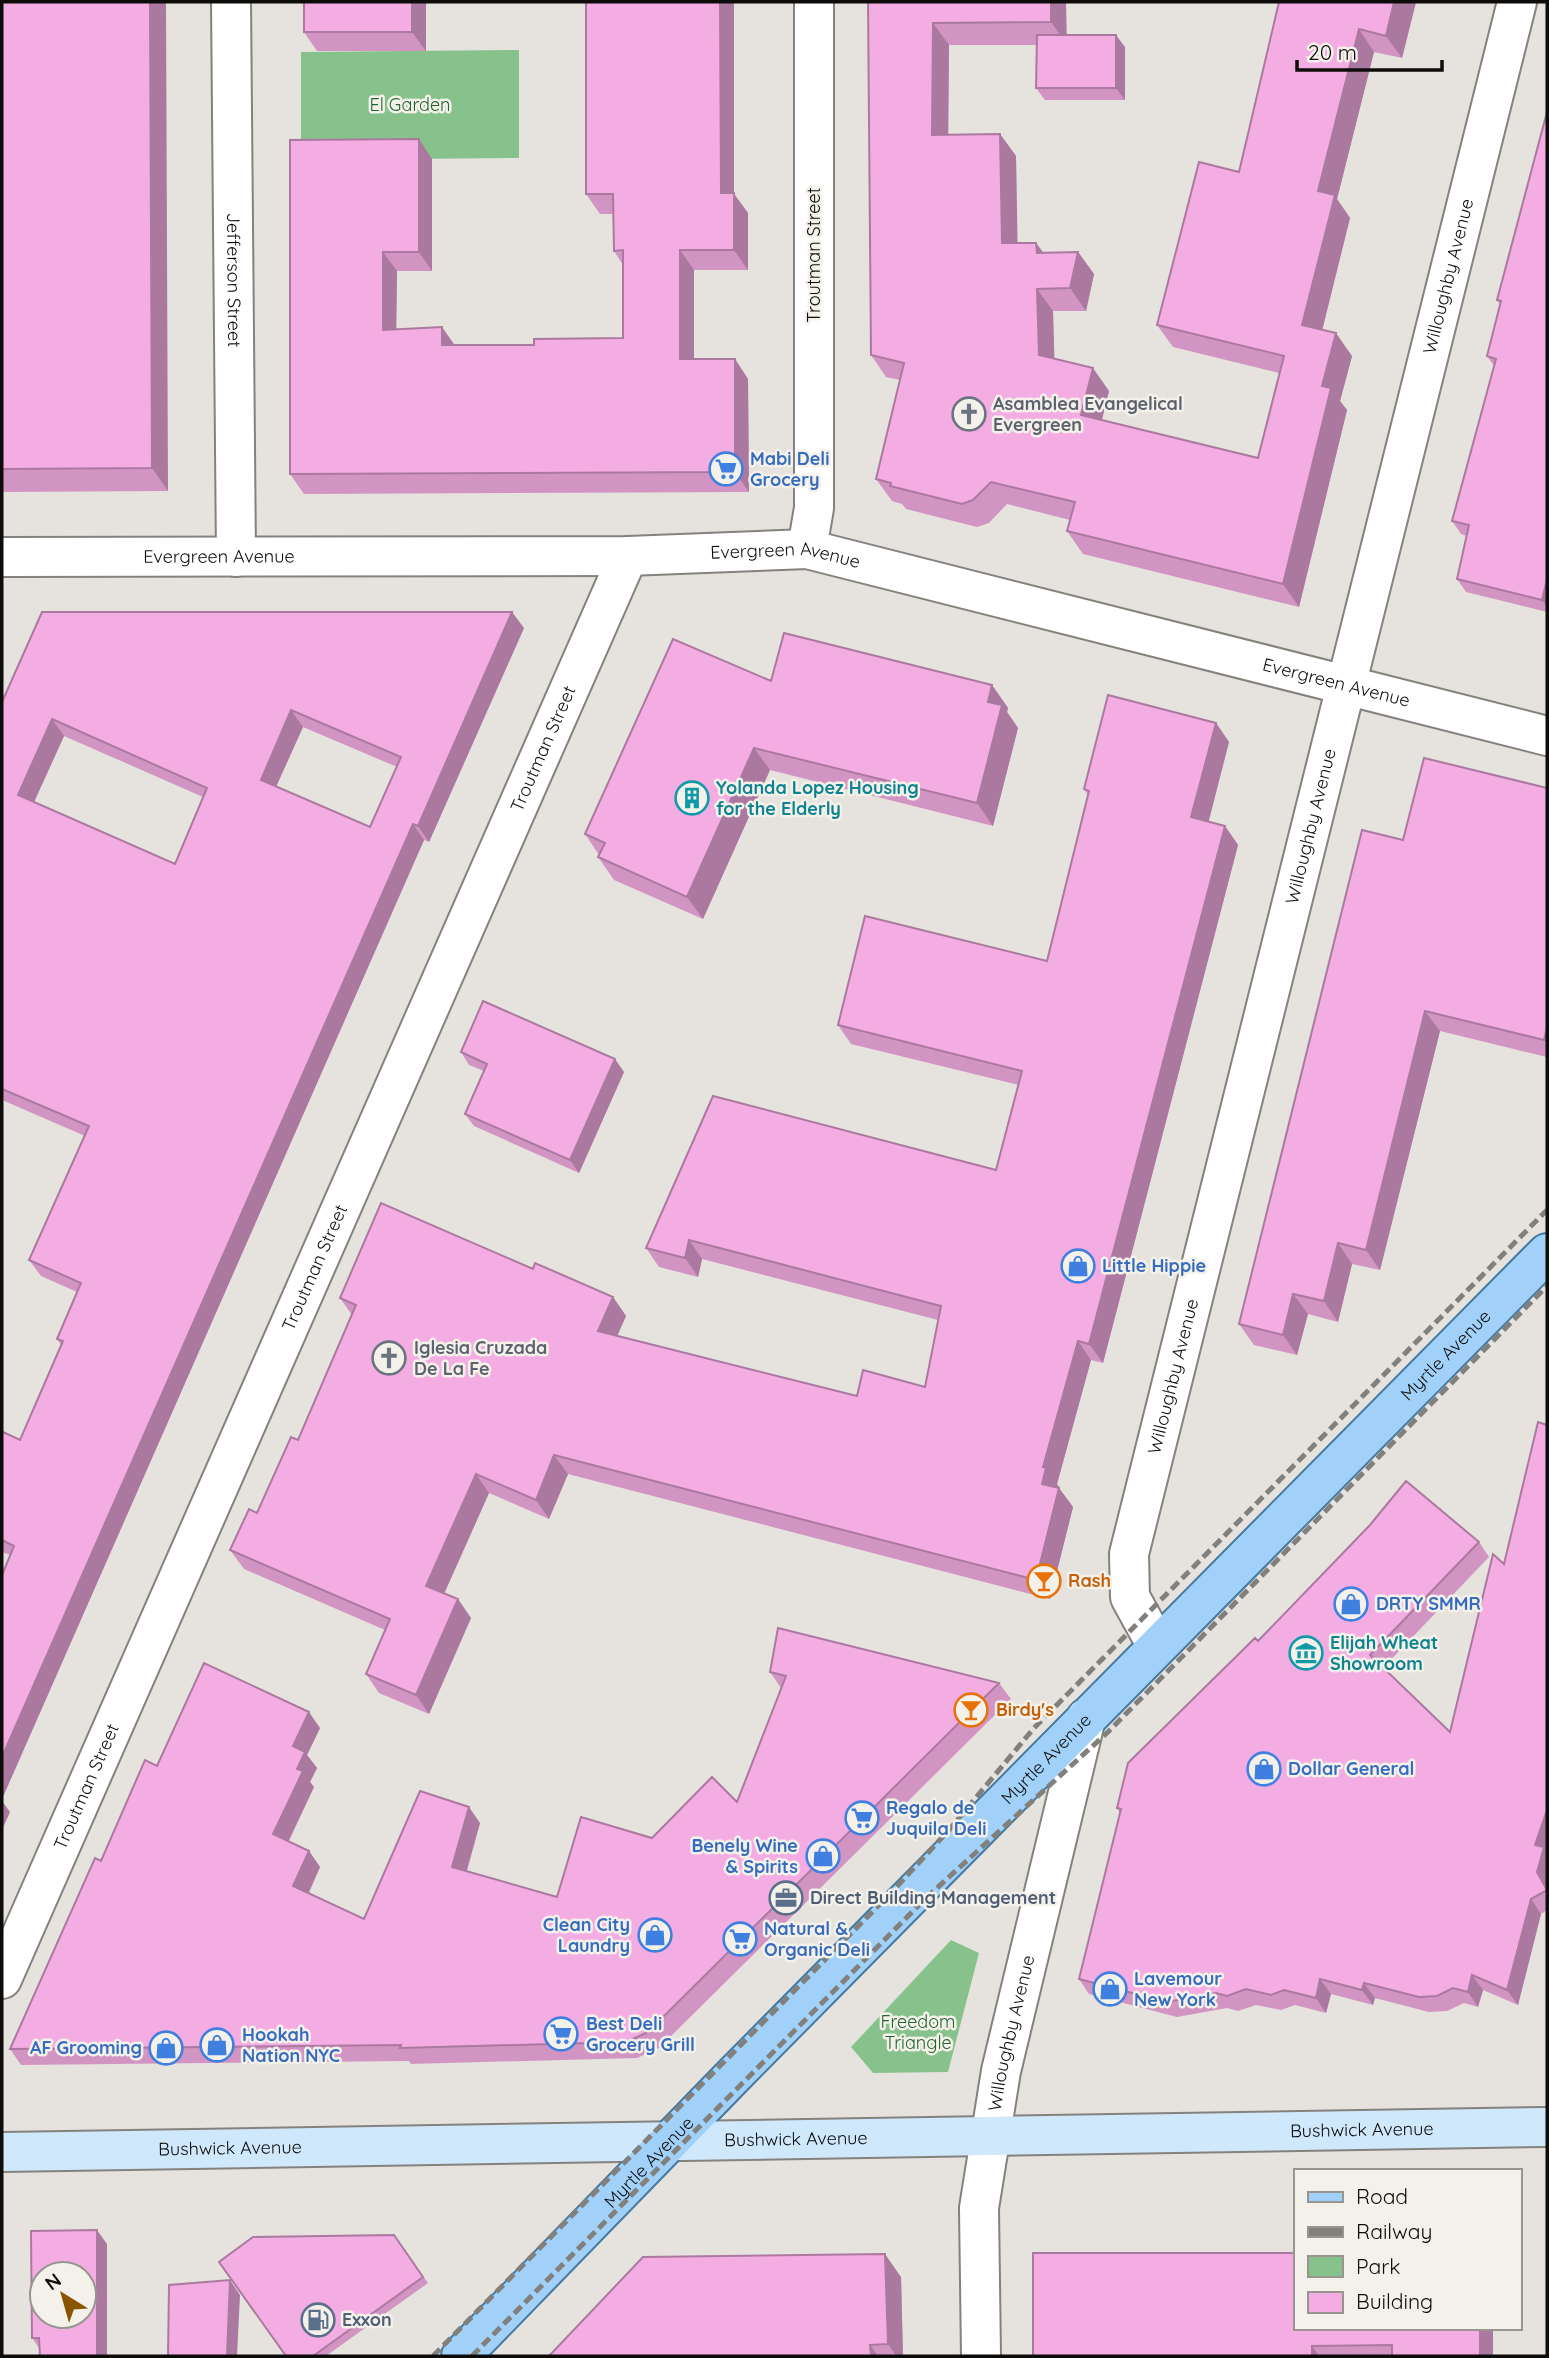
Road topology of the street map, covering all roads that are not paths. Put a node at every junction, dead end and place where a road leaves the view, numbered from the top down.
1 (231, 2) edge
2 (814, 2) edge
3 (1517, 2) edge
4 (807, 549) junction
5 (628, 556) junction
6 (2, 557) edge
7 (236, 557) junction
8 (1346, 684) junction
9 (1547, 736) edge
10 (1547, 1252) edge
11 (1157, 1646) junction
12 (1086, 1718) junction
13 (2, 1979) edge
14 (1547, 2127) edge
15 (990, 2137) junction
16 (669, 2141) junction
17 (2, 2152) edge
18 (461, 2356) edge
19 (981, 2356) edge

1 - 7 street, Jefferson Street
2 - 4 street, Troutman Street
3 - 8 street, Willoughby Avenue
4 - 5 street, Evergreen Avenue
4 - 8 street, Evergreen Avenue
5 - 7 street, Evergreen Avenue
5 - 13 street, Troutman Street
6 - 7 street, Evergreen Avenue
8 - 9 street, Evergreen Avenue
8 - 11 street, Willoughby Avenue
10 - 11 main road, Myrtle Avenue
11 - 12 main road, Myrtle Avenue
12 - 15 street, Willoughby Avenue
12 - 16 main road, Myrtle Avenue
14 - 15 main road, Bushwick Avenue
15 - 16 main road, Bushwick Avenue
15 - 19 street, Willoughby Avenue
16 - 17 main road, Bushwick Avenue
16 - 18 main road, Myrtle Avenue

